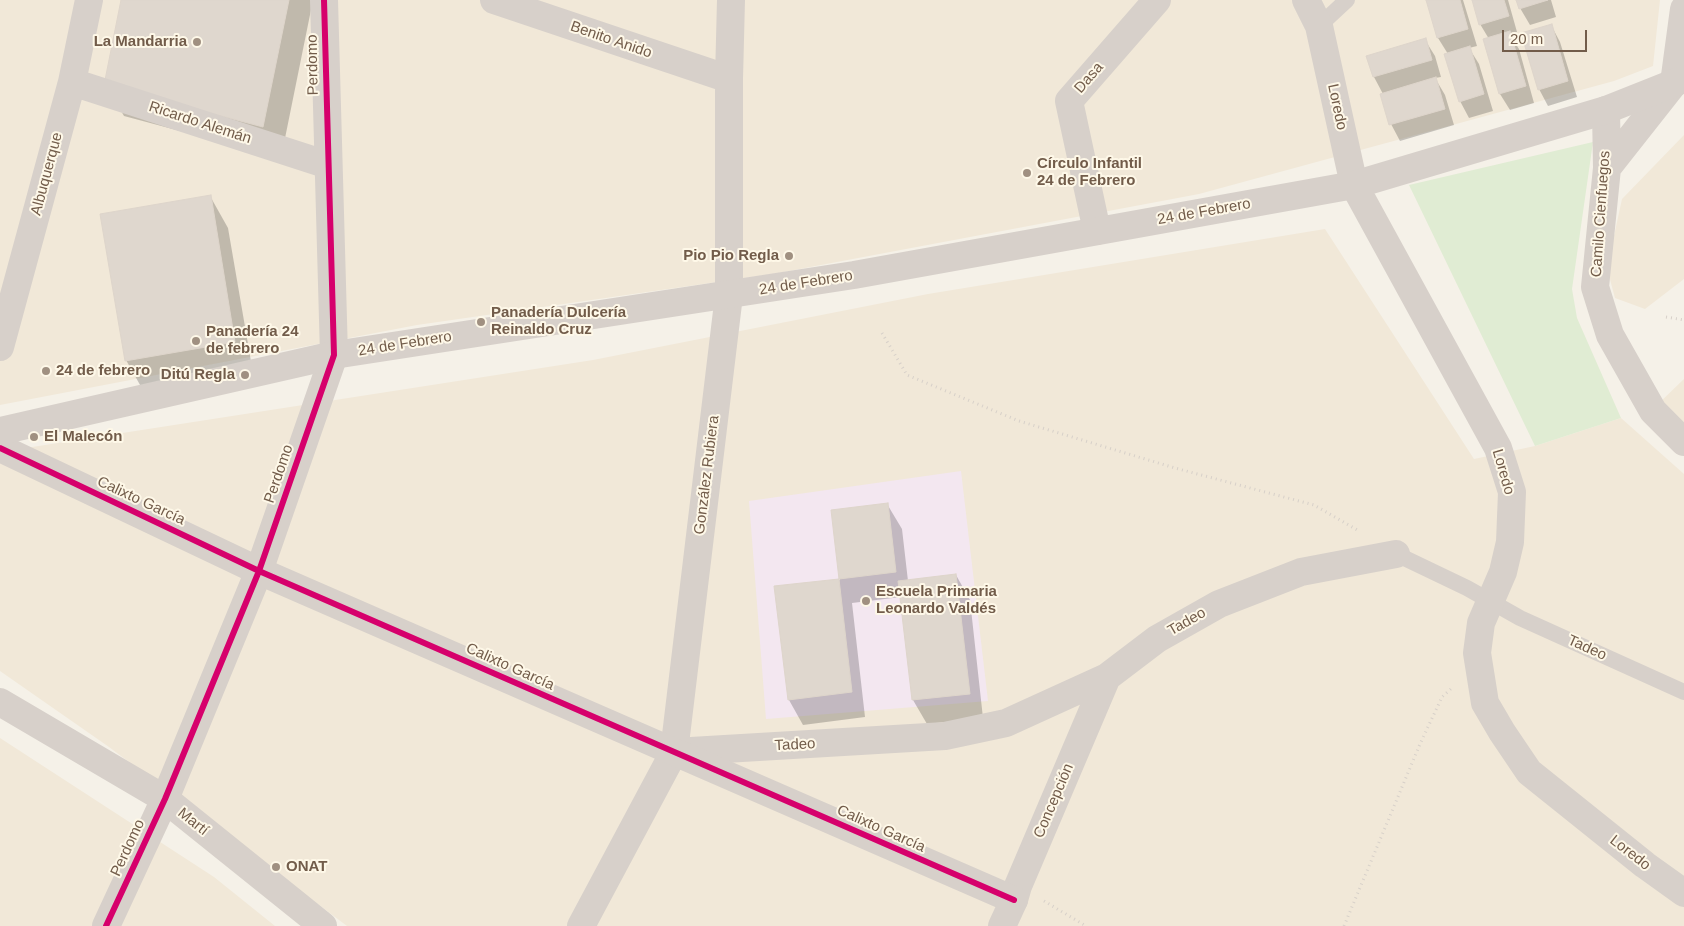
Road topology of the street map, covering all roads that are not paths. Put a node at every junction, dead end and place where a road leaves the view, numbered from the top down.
1 (89, 0) edge
2 (324, 0) edge
3 (494, 0) edge
4 (731, 0) edge
5 (1157, 0) edge
6 (1306, 0) edge
7 (1347, 0) edge
8 (1684, 9) edge
9 (1319, 26) junction
10 (729, 80) junction
11 (1679, 81) edge
12 (72, 82) junction
13 (1606, 110) junction
14 (328, 165) junction
15 (1606, 168) junction
16 (1354, 185) junction
17 (1097, 231) junction
18 (729, 295) junction
19 (0, 347) edge
20 (334, 355) junction
21 (0, 431) edge
22 (1684, 442) edge
23 (0, 448) edge
24 (1396, 554) joint
25 (259, 571) junction
26 (1107, 677) junction
27 (1684, 692) edge
28 (0, 702) edge
29 (674, 752) junction
30 (164, 799) junction
31 (1684, 892) edge
32 (1016, 893) junction
33 (106, 926) edge
34 (323, 926) edge
35 (582, 926) edge
36 (1002, 926) edge

1 - 12 street, Albuquerque
2 - 14 street, Perdomo
3 - 10 street, Benito Anido
4 - 10 street, González Rubiera
5 - 17 street, Dasa
6 - 9 street, Loredo
7 - 9 lane
8 - 11 street
9 - 16 street, Loredo
10 - 18 street, González Rubiera
11 - 13 street, 24 de Febrero
11 - 15 street
12 - 14 street, Ricardo Alemán
12 - 19 street, Albuquerque
13 - 15 street, Camilo Cienfuegos
13 - 16 street, 24 de Febrero
14 - 20 street, Perdomo
15 - 22 street, Camilo Cienfuegos
16 - 17 street, 24 de Febrero
16 - 31 street, Loredo
17 - 18 street, 24 de Febrero
18 - 20 street, 24 de Febrero
18 - 29 street, González Rubiera
20 - 21 street, 24 de Febrero
20 - 25 street, Perdomo
23 - 25 street, Calixto García
24 - 26 street, Tadeo
24 - 27 lane, Tadeo
25 - 29 street, Calixto García
25 - 30 street, Perdomo
26 - 29 street, Tadeo
26 - 32 street, Concepción
28 - 30 street, Martí
29 - 32 street, Calixto García
29 - 35 street, González Rubiera
30 - 33 street, Perdomo
30 - 34 street, Martí
32 - 36 street, Concepción

